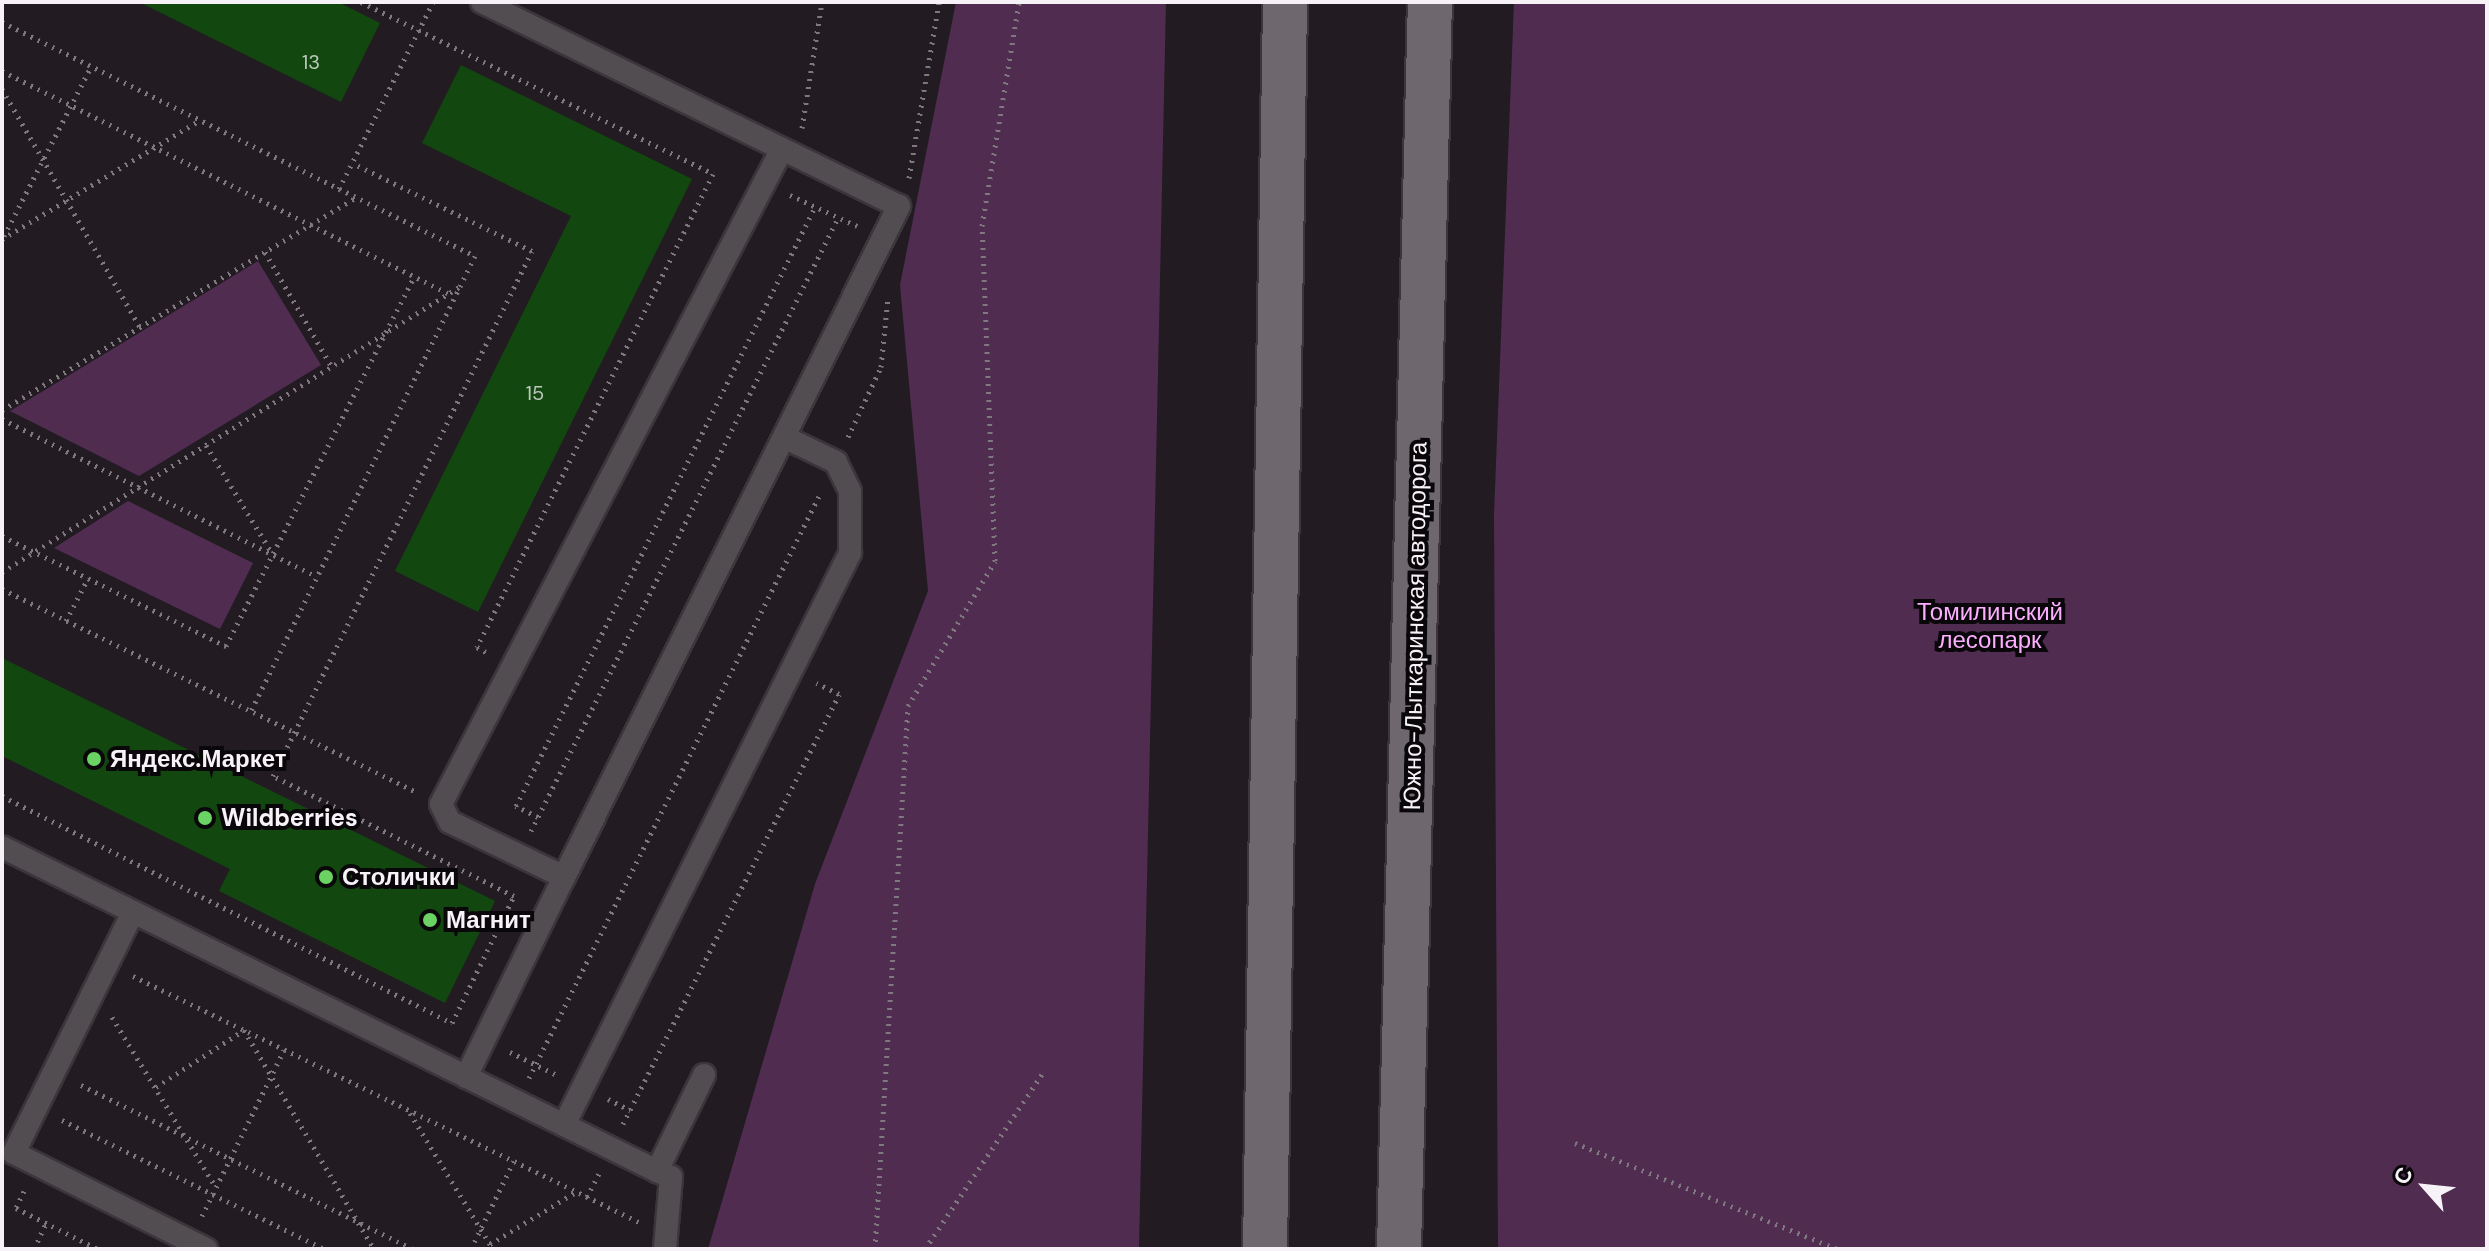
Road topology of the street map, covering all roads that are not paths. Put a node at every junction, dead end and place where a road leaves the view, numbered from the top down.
1 (482, 2) edge
2 (1285, 2) edge
3 (1430, 2) edge
4 (782, 149) junction
5 (786, 438) junction
6 (2, 847) edge
7 (564, 877) junction
8 (133, 912) junction
9 (704, 1075) dead end
10 (466, 1077) junction
11 (564, 1125) junction
12 (657, 1171) junction
13 (666, 1242) edge
14 (198, 1245) edge
15 (1265, 1249) edge
16 (1399, 1249) edge

1 - 4 lane
2 - 15 main road
3 - 16 main road, Южно-Лыткаринская автодорога
4 - 5 lane
4 - 7 lane
5 - 7 lane
5 - 11 lane
6 - 8 lane
7 - 10 lane
8 - 10 lane
8 - 14 lane
9 - 12 lane
10 - 11 lane
11 - 12 lane
12 - 13 lane

